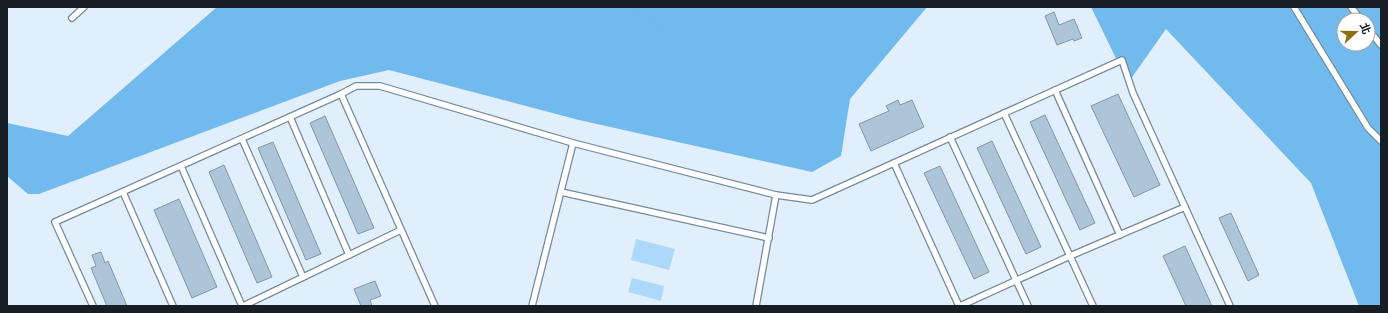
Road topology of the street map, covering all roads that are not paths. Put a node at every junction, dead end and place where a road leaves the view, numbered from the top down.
1 (84, 7) edge
2 (1294, 7) edge
3 (72, 18) dead end
4 (1055, 90) junction
5 (341, 94) junction
6 (1004, 113) junction
7 (290, 117) junction
8 (950, 137) junction
9 (242, 139) junction
10 (1381, 141) edge
11 (573, 143) junction
12 (894, 163) junction
13 (181, 166) junction
14 (123, 192) junction
15 (561, 192) junction
16 (776, 195) junction
17 (1185, 207) junction
18 (401, 230) junction
19 (1120, 235) junction
20 (769, 238) junction
21 (349, 255) junction
22 (1070, 256) junction
23 (303, 277) junction
24 (1016, 281) junction
25 (94, 306) edge
26 (172, 306) edge
27 (242, 306) edge
28 (435, 306) edge
29 (532, 306) edge
30 (756, 306) edge
31 (960, 306) edge
32 (1028, 306) edge
33 (1093, 306) edge
34 (1230, 306) edge

1 - 3 lane
2 - 10 lane
4 - 6 lane
4 - 17 lane
4 - 19 lane
5 - 7 lane
5 - 11 lane
5 - 18 lane
6 - 8 lane
6 - 22 lane
7 - 9 lane
7 - 21 lane
8 - 12 lane
8 - 24 lane
9 - 13 lane
9 - 23 lane
11 - 15 lane
11 - 16 lane
12 - 16 lane
12 - 31 lane
13 - 14 lane
13 - 27 lane
14 - 25 lane
14 - 26 lane
15 - 20 lane
15 - 29 lane
16 - 20 lane
17 - 19 lane
17 - 34 lane
18 - 21 lane
18 - 28 lane
19 - 22 lane
20 - 30 lane
21 - 23 lane
22 - 24 lane
22 - 33 lane
23 - 27 lane
24 - 31 lane
24 - 32 lane

